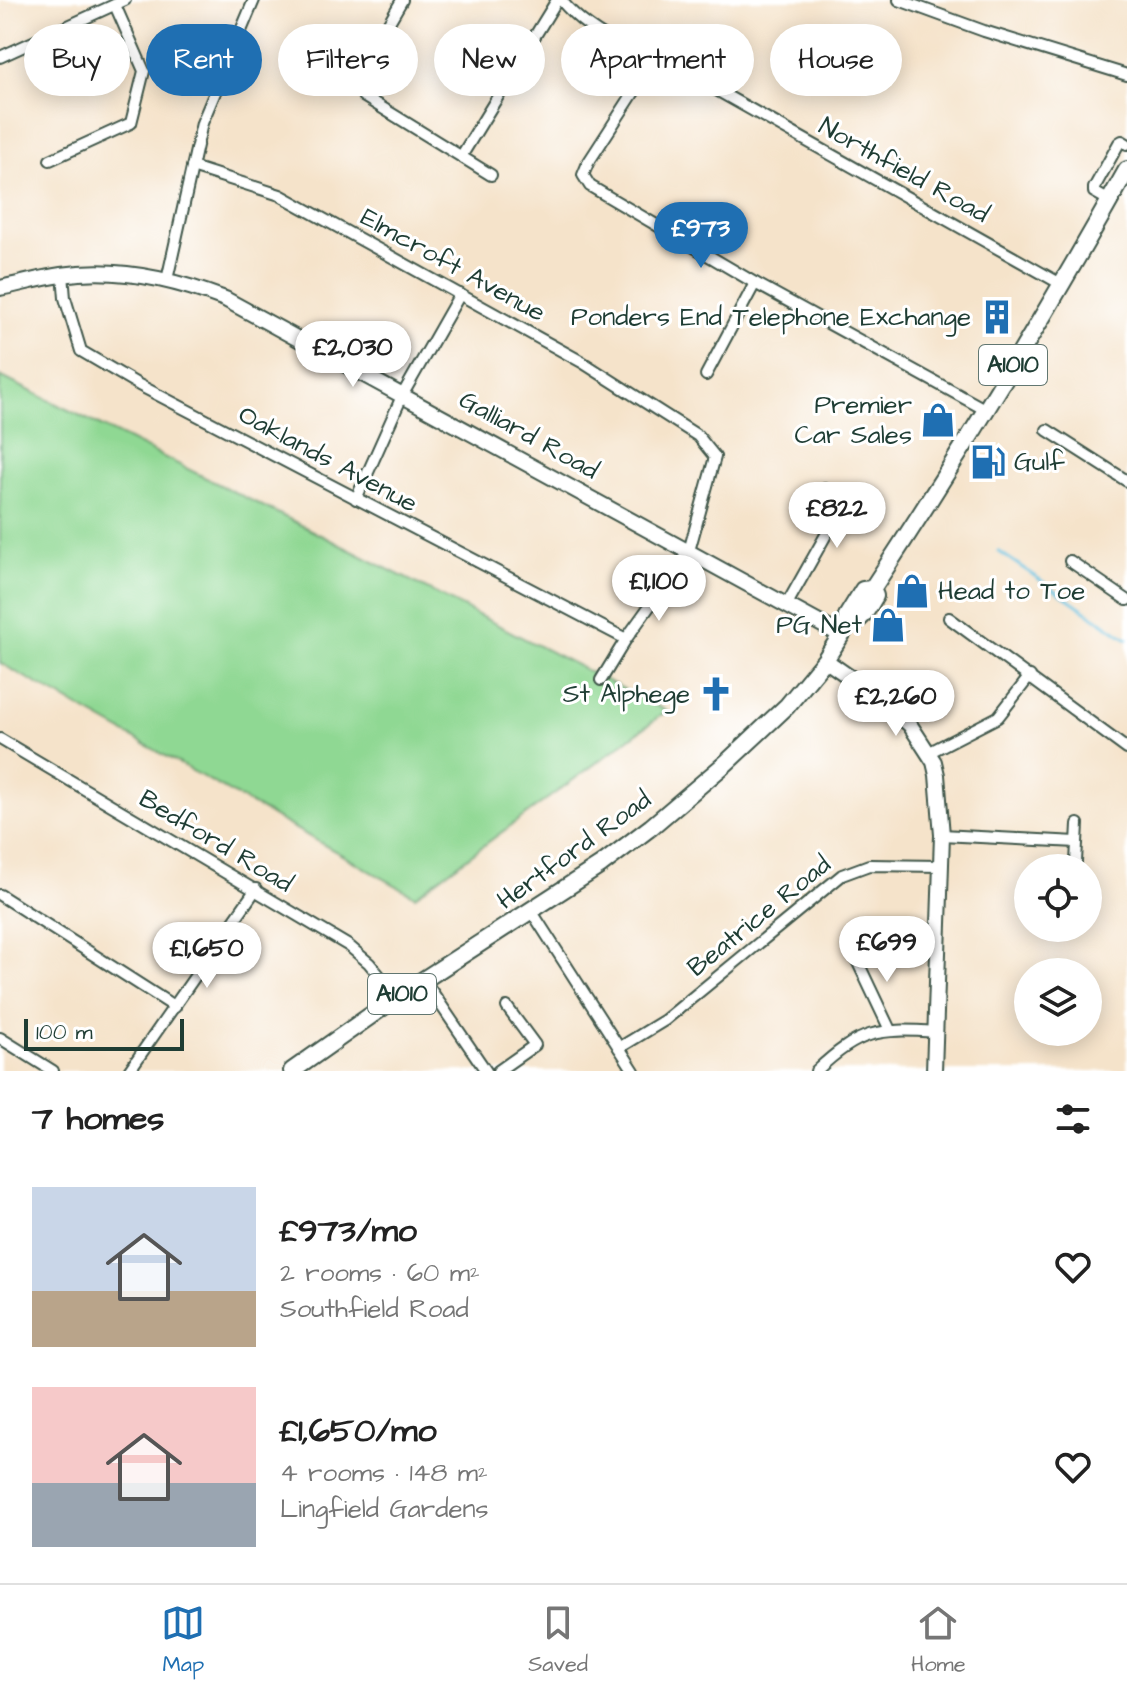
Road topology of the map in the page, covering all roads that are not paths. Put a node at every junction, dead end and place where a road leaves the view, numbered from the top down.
1 (254, 0) edge
2 (402, 0) edge
3 (559, 0) edge
4 (899, 0) edge
5 (120, 2) edge
6 (588, 24) edge
7 (0, 57) edge
8 (1127, 75) edge
9 (631, 96) edge
10 (724, 96) edge
11 (1127, 144) edge
12 (462, 155) junction
13 (50, 160) dead end
14 (192, 167) junction
15 (1127, 170) edge
16 (491, 175) dead end
17 (1110, 201) junction
18 (63, 274) junction
19 (167, 280) junction
20 (755, 283) junction
21 (1061, 284) junction
22 (0, 288) edge
23 (460, 294) junction
24 (706, 375) dead end
25 (403, 394) junction
26 (986, 410) junction
27 (1047, 430) dead end
28 (1127, 481) edge
29 (825, 489) dead end
30 (356, 499) junction
31 (689, 551) junction
32 (1070, 561) dead end
33 (1127, 600) edge
34 (787, 604) junction
35 (949, 618) dead end
36 (844, 630) junction
37 (626, 639) junction
38 (825, 660) junction
39 (1030, 676) junction
40 (601, 680) dead end
41 (0, 739) edge
42 (1127, 749) edge
43 (928, 753) junction
44 (1078, 824) dead end
45 (942, 835) junction
46 (1077, 842) junction
47 (1076, 854) edge
48 (941, 866) junction
49 (256, 889) junction
50 (0, 895) edge
51 (532, 912) junction
52 (853, 952) dead end
53 (424, 980) junction
54 (397, 997) junction
55 (175, 1007) junction
56 (507, 1007) dead end
57 (890, 1030) junction
58 (936, 1032) junction
59 (0, 1038) edge
60 (619, 1048) junction
61 (313, 1065) edge
62 (53, 1071) edge
63 (129, 1071) edge
64 (292, 1071) edge
65 (486, 1071) edge
66 (498, 1071) edge
67 (634, 1071) edge
68 (816, 1071) edge
69 (934, 1071) edge

1 - 14 street
2 - 12 street
3 - 6 street, Northfield Road
3 - 12 street
4 - 8 street
5 - 7 street
5 - 13 street
9 - 20 street
10 - 21 street, Northfield Road
11 - 17 street
12 - 16 street
14 - 19 street
14 - 23 street, Elmcroft Avenue
15 - 17 main road, A1010
17 - 21 main road, A1010
18 - 19 street, Galliard Road
18 - 22 street, Galliard Road
18 - 30 street, Oaklands Avenue
19 - 25 street, Galliard Road
20 - 24 street
20 - 26 street
21 - 26 main road, A1010
23 - 25 street
23 - 31 street, Elmcroft Avenue
25 - 30 street
25 - 31 street, Galliard Road
26 - 36 main road, Hertford Road / A1010
27 - 28 street
29 - 34 street
30 - 37 street, Oaklands Avenue
31 - 34 street, Galliard Road
31 - 37 street, Elmcroft Avenue
32 - 33 street
34 - 36 street, Galliard Road
35 - 39 street
36 - 38 main road, Hertford Road / A1010
37 - 40 street, Elmcroft Avenue
38 - 43 street
38 - 51 main road, Hertford Road / A1010
39 - 42 street
39 - 43 street
41 - 49 street, Bedford Road
43 - 45 street
44 - 46 street
45 - 46 street
45 - 48 street
46 - 47 street
48 - 58 street
48 - 60 street, Beatrice Road
49 - 54 street, Bedford Road
49 - 55 street
50 - 55 street
51 - 53 main road, Hertford Road / A1010
51 - 60 street
52 - 57 street
53 - 54 main road, Hertford Road / A1010
53 - 65 street
54 - 61 main road, Hertford Road / A1010
55 - 63 street
56 - 66 street
57 - 58 street
57 - 68 street
58 - 69 street
59 - 62 street
60 - 67 street
61 - 64 main road, Hertford Road / A1010

